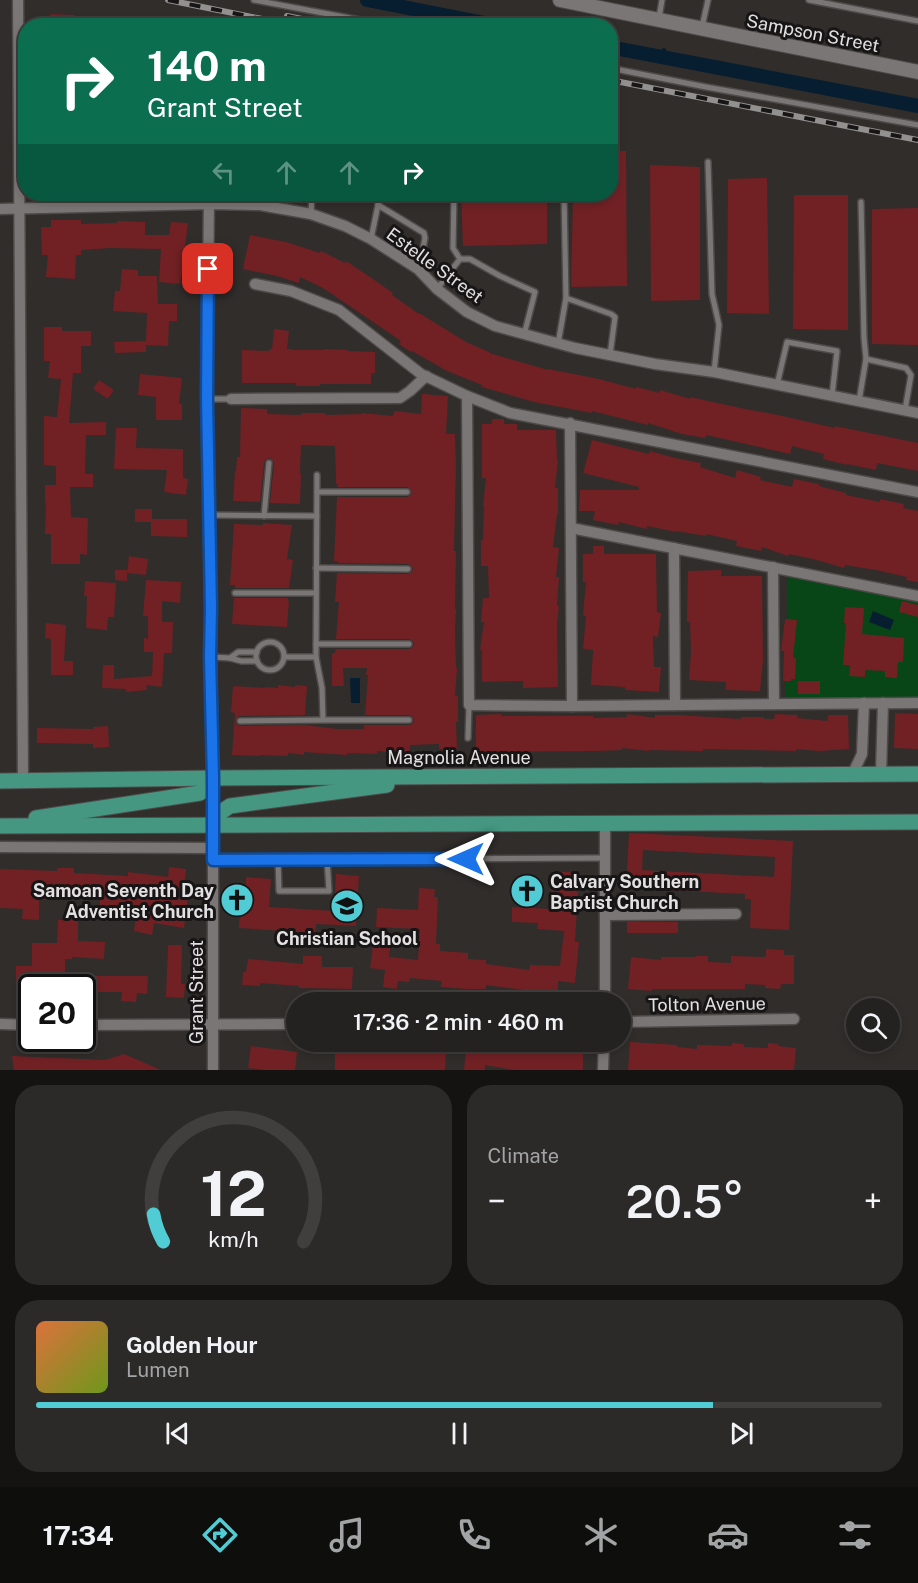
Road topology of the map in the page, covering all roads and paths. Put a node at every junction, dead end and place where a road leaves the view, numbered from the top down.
1 (18, 0) edge
2 (254, 0) edge
3 (560, 0) edge
4 (663, 0) edge
5 (708, 0) edge
6 (809, 0) edge
7 (18, 18) edge
8 (350, 18) edge
9 (659, 20) junction
10 (918, 21) edge
11 (702, 28) junction
12 (618, 70) edge
13 (918, 72) edge
14 (918, 125) edge
15 (708, 162) dead end
16 (19, 201) edge
17 (171, 201) edge
18 (209, 201) edge
19 (226, 201) edge
20 (312, 201) edge
21 (378, 201) edge
22 (454, 201) edge
23 (564, 201) edge
24 (861, 202) dead end
25 (378, 205) junction
26 (0, 209) edge
27 (19, 209) junction
28 (311, 214) junction
29 (371, 239) junction
30 (460, 259) junction
31 (418, 269) junction
32 (255, 284) dead end
33 (437, 289) junction
34 (566, 298) junction
35 (524, 335) junction
36 (558, 344) junction
37 (610, 355) junction
38 (866, 359) junction
39 (714, 372) junction
40 (426, 376) junction
41 (777, 385) junction
42 (467, 396) junction
43 (832, 396) junction
44 (207, 399) junction
45 (231, 399) joint
46 (860, 401) junction
47 (905, 410) junction
48 (918, 413) edge
49 (570, 423) junction
50 (269, 463) dead end
51 (317, 475) dead end
52 (317, 492) junction
53 (407, 492) dead end
54 (918, 492) edge
55 (209, 515) junction
56 (264, 516) junction
57 (317, 516) junction
58 (571, 528) junction
59 (674, 548) junction
60 (772, 567) junction
61 (316, 568) junction
62 (408, 569) dead end
63 (235, 593) dead end
64 (316, 593) junction
65 (918, 596) edge
66 (316, 644) junction
67 (409, 644) dead end
68 (257, 652) junction
69 (210, 657) junction
70 (285, 657) junction
71 (316, 657) junction
72 (230, 658) junction
73 (257, 661) junction
74 (864, 703) junction
75 (883, 703) junction
76 (918, 703) edge
77 (774, 704) junction
78 (469, 705) junction
79 (675, 705) junction
80 (572, 706) junction
81 (323, 720) junction
82 (409, 720) dead end
83 (240, 721) dead end
84 (468, 738) dead end
85 (880, 774) junction
86 (918, 774) edge
87 (852, 775) junction
88 (449, 776) junction
89 (213, 778) junction
90 (0, 781) edge
91 (23, 781) junction
92 (918, 822) edge
93 (605, 823) junction
94 (0, 825) edge
95 (213, 825) junction
96 (0, 847) edge
97 (213, 854) junction
98 (605, 858) junction
99 (278, 859) junction
100 (327, 859) junction
101 (736, 914) dead end
102 (605, 915) junction
103 (605, 992) edge
104 (794, 1019) dead end
105 (631, 1022) edge
106 (0, 1024) edge
107 (18, 1024) edge
108 (286, 1024) edge
109 (96, 1025) edge
110 (212, 1025) junction
111 (604, 1052) edge
112 (213, 1070) edge
113 (603, 1070) edge

1 - 7 street
2 - 8 lane
3 - 9 street, Sampson Street
4 - 9 lane
5 - 11 lane
6 - 10 lane
9 - 11 street, Sampson Street
11 - 13 street, Sampson Street
12 - 14 lane
15 - 39 lane
16 - 27 street
17 - 27 street, Estelle Street
18 - 44 street, Grant Street
19 - 28 street, Estelle Street
20 - 28 lane
21 - 25 lane
22 - 30 lane
23 - 34 lane
24 - 38 lane
25 - 29 lane
25 - 31 lane
26 - 27 street, Estelle Street
27 - 91 street
28 - 29 street, Estelle Street
29 - 31 street, Estelle Street
30 - 33 lane
30 - 35 lane
31 - 33 street, Estelle Street
32 - 40 street
33 - 35 street, Estelle Street
34 - 36 lane
34 - 37 lane
35 - 36 street, Estelle Street
36 - 37 street, Estelle Street
37 - 39 street, Estelle Street
38 - 46 lane
38 - 47 lane
39 - 41 street, Estelle Street
40 - 42 street
40 - 45 street
41 - 43 street, Estelle Street
41 - 43 lane
42 - 49 street
42 - 78 street
43 - 46 street, Estelle Street
44 - 45 lane
44 - 55 street, Grant Street
46 - 47 street, Estelle Street
47 - 48 street, Estelle Street
49 - 54 street
49 - 58 street
50 - 56 lane
51 - 52 lane
52 - 53 lane
52 - 57 lane
55 - 56 lane
55 - 69 street, Grant Street
56 - 57 lane
57 - 61 lane
58 - 59 street
58 - 80 street
59 - 60 street
59 - 79 street
60 - 65 street
60 - 77 street
61 - 62 lane
61 - 64 lane
63 - 64 lane
64 - 66 lane
66 - 67 lane
66 - 71 lane
68 - 70 lane
68 - 72 lane
68 - 73 lane
69 - 72 lane
69 - 89 street, Grant Street
70 - 71 lane
70 - 73 lane
71 - 81 lane
72 - 73 lane
74 - 75 street
74 - 77 street
74 - 87 street
75 - 76 street
75 - 85 street
77 - 79 street
78 - 80 street
78 - 84 lane
79 - 80 street
81 - 82 lane
81 - 83 lane
85 - 86 main road, Magnolia Avenue
85 - 87 main road, Magnolia Avenue
87 - 88 main road, Magnolia Avenue
88 - 89 main road, Magnolia Avenue
88 - 95 main road
89 - 91 main road, Magnolia Avenue
89 - 94 main road
89 - 95 street, Grant Street
90 - 91 main road, Magnolia Avenue
92 - 93 main road
93 - 95 main road
93 - 98 street
94 - 95 main road
95 - 97 street, Grant Street
96 - 97 street
97 - 99 lane
97 - 110 street, Grant Street
98 - 100 lane
98 - 102 street
99 - 100 lane
99 - 100 lane
101 - 102 street
102 - 103 street
104 - 105 street, Tolton Avenue
106 - 107 street
108 - 110 street
109 - 110 street
110 - 112 street, Grant Street
111 - 113 street

